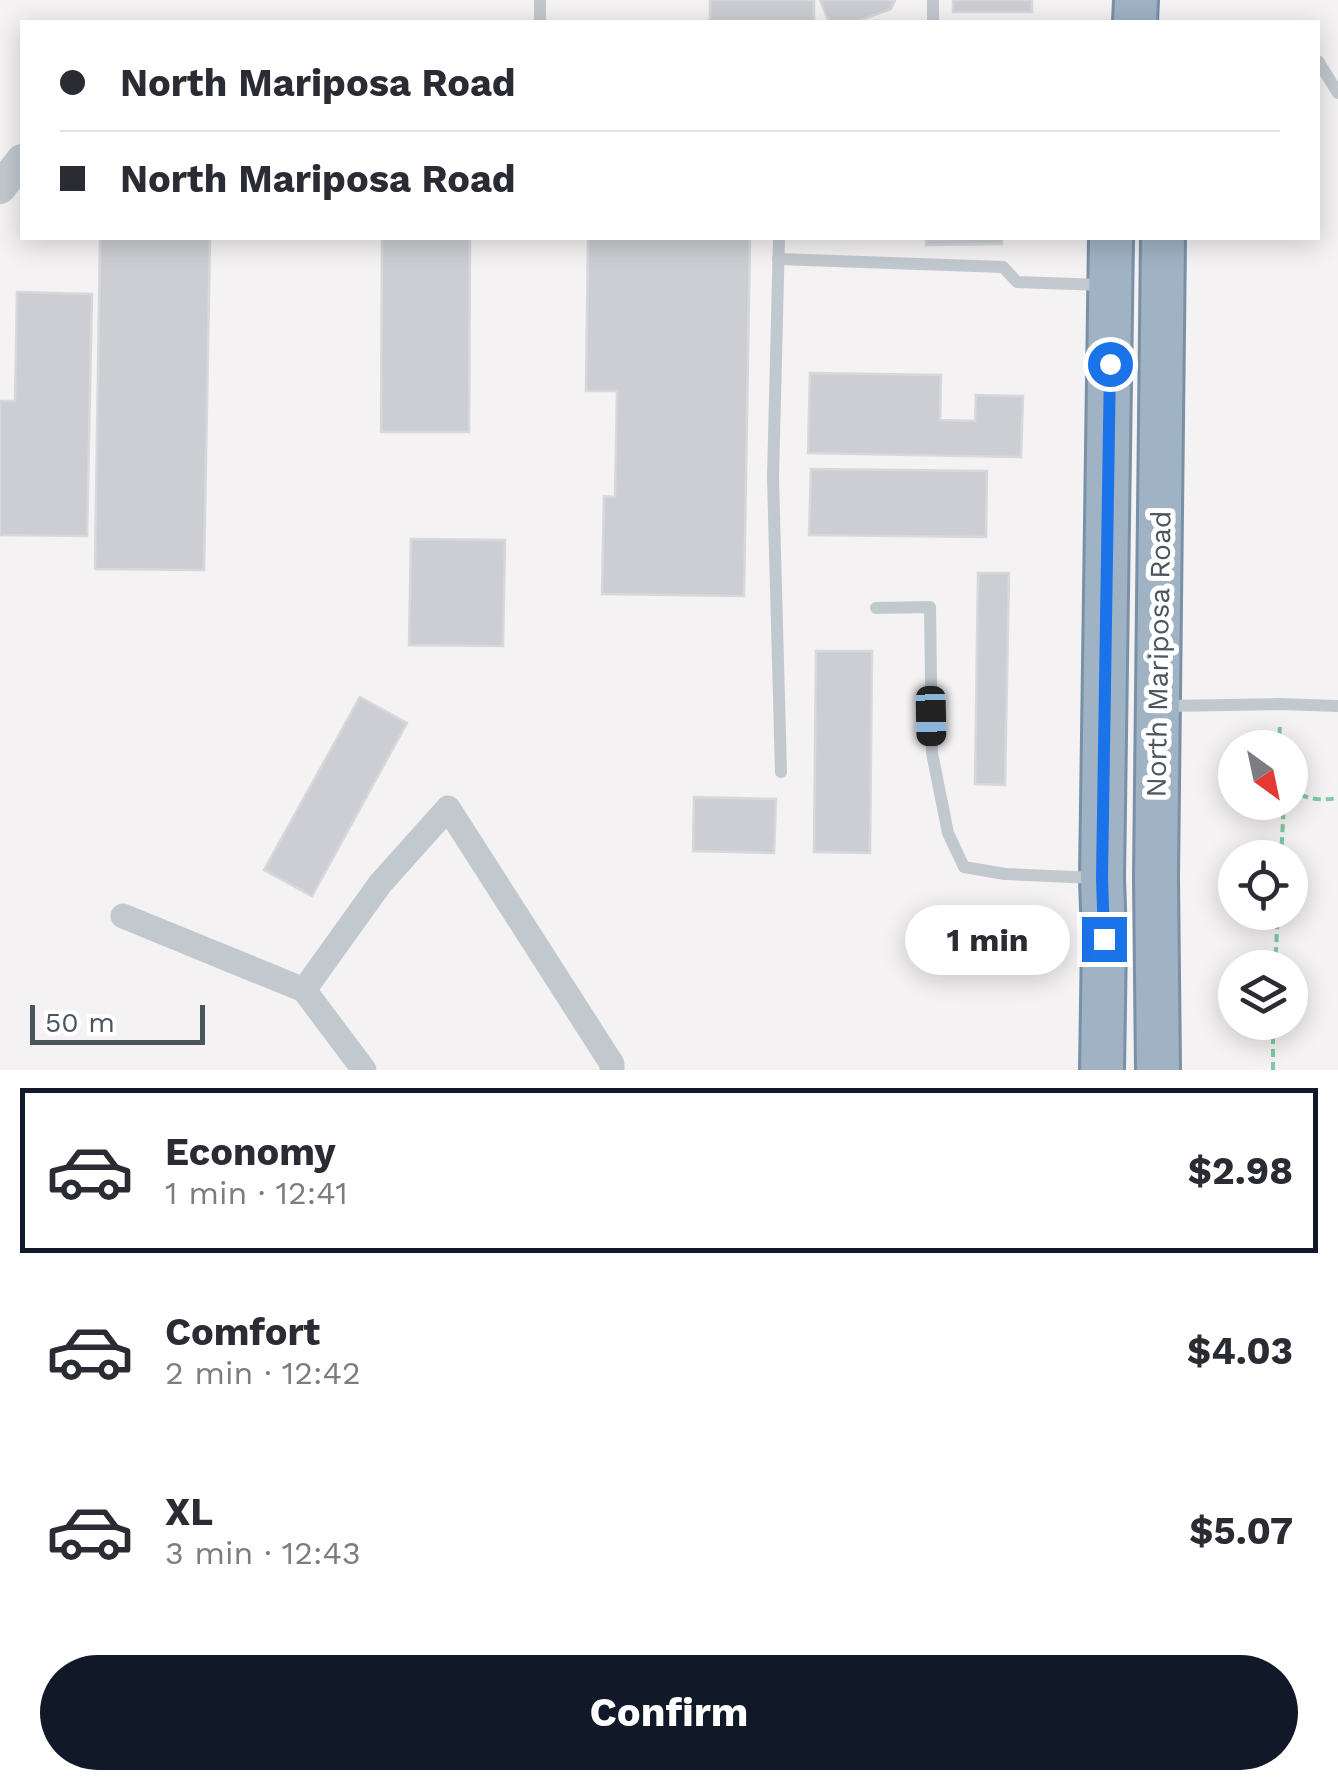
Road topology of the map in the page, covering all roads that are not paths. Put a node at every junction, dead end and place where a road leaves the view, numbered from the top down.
1 (1320, 64) edge
2 (1338, 94) edge
3 (20, 162) edge
4 (0, 188) edge
5 (779, 240) edge
6 (1111, 240) edge
7 (1147, 240) edge
8 (1163, 240) edge
9 (778, 258) junction
10 (1111, 286) junction
11 (1160, 493) junction
12 (876, 608) dead end
13 (1158, 706) junction
14 (1338, 706) edge
15 (780, 772) dead end
16 (1102, 878) junction
17 (123, 916) dead end
18 (304, 990) junction
19 (364, 1070) edge
20 (612, 1070) edge
21 (1102, 1070) edge
22 (1158, 1070) edge

1 - 2 lane
3 - 4 street
5 - 9 lane
6 - 10 highway, North Mariposa Road
7 - 11 highway
8 - 11 highway, North Mariposa Road
9 - 10 lane
9 - 15 lane
10 - 16 highway, North Mariposa Road
11 - 13 highway, North Mariposa Road
12 - 16 lane
13 - 14 lane
13 - 22 highway, North Mariposa Road
16 - 21 highway, North Mariposa Road
17 - 18 street
18 - 19 street
18 - 20 street

